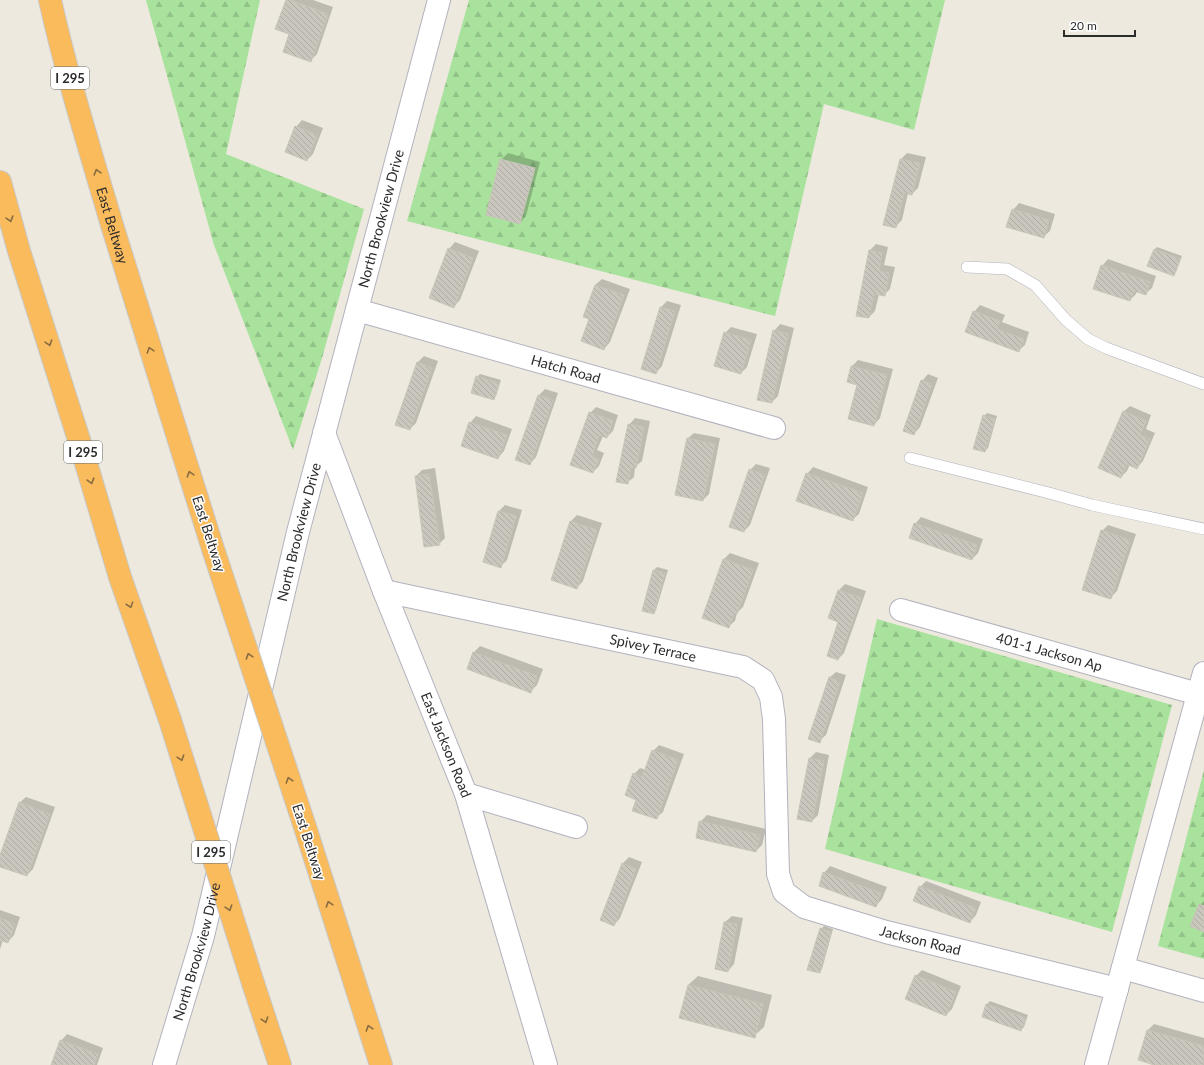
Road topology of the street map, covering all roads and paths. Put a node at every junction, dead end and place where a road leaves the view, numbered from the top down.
1 (50, 0) edge
2 (59, 0) edge
3 (438, 0) edge
4 (59, 39) junction
5 (0, 182) edge
6 (967, 267) dead end
7 (356, 310) junction
8 (1204, 384) edge
9 (774, 428) dead end
10 (324, 433) junction
11 (910, 458) dead end
12 (1204, 529) edge
13 (384, 591) junction
14 (901, 610) dead end
15 (1204, 672) edge
16 (1198, 694) junction
17 (466, 794) junction
18 (576, 827) dead end
19 (777, 836) joint
20 (1123, 968) junction
21 (1117, 989) junction
22 (1204, 991) edge
23 (164, 1065) edge
24 (280, 1065) edge
25 (381, 1065) edge
26 (546, 1065) edge
27 (1096, 1065) edge

1 - 4 highway, East Beltway / I 295
2 - 4 highway
3 - 7 street, North Brookview Drive
25 -> 4 highway, East Beltway / I 295, bridge
5 -> 24 highway, I 295, bridge
6 - 8 lane
7 - 9 street, Hatch Road
7 - 10 street, North Brookview Drive
10 - 13 street, East Jackson Road
10 - 23 street, North Brookview Drive
11 - 12 lane
13 - 17 street, East Jackson Road
13 - 19 street, Spivey Terrace
14 - 16 street, 401-1 Jackson Ap
15 - 16 street
16 - 20 street
17 - 18 street
17 - 26 street, East Jackson Road
19 - 21 street, Jackson Road
20 - 21 street
20 - 22 street
21 - 27 street

